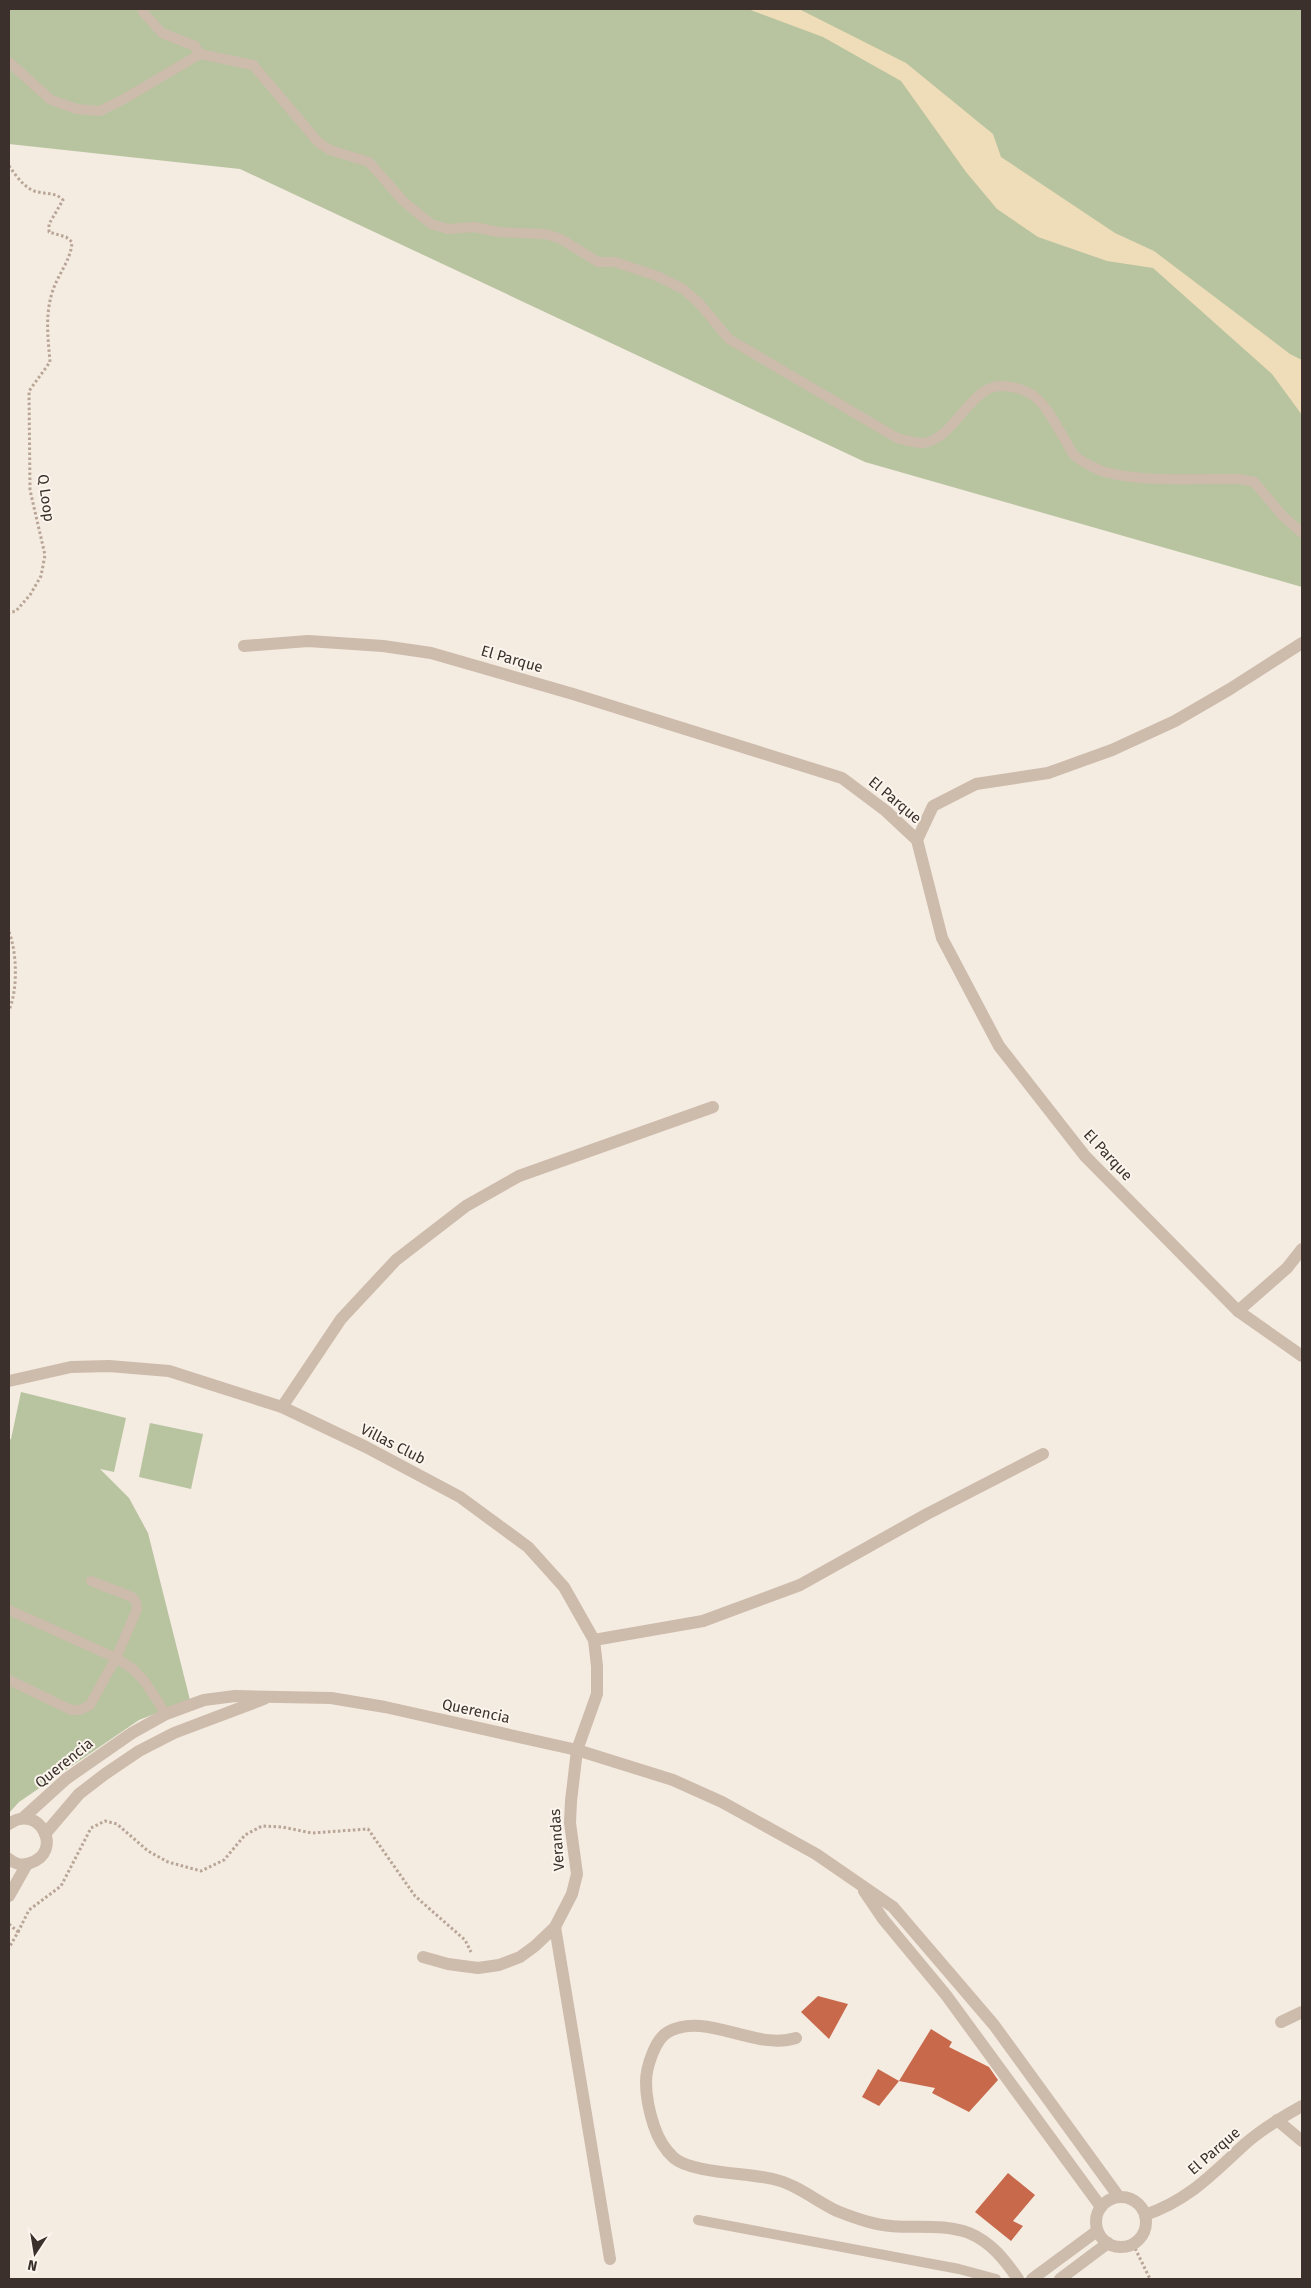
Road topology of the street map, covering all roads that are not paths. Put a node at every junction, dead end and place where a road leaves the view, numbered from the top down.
1 (143, 9) edge
2 (200, 54) junction
3 (9, 62) edge
4 (1302, 533) edge
5 (1302, 643) edge
6 (244, 646) dead end
7 (917, 840) junction
8 (712, 1107) dead end
9 (1302, 1249) edge
10 (1238, 1311) junction
11 (1302, 1356) edge
12 (9, 1381) edge
13 (282, 1407) junction
14 (1043, 1454) dead end
15 (91, 1581) dead end
16 (9, 1610) edge
17 (594, 1640) junction
18 (116, 1658) junction
19 (9, 1680) edge
20 (269, 1697) junction
21 (166, 1714) junction
22 (576, 1750) junction
23 (13, 1821) edge
24 (45, 1834) junction
25 (9, 1859) edge
26 (28, 1864) junction
27 (861, 1886) junction
28 (9, 1896) edge
29 (555, 1928) junction
30 (423, 1957) dead end
31 (1302, 2012) edge
32 (1280, 2022) dead end
33 (796, 2038) dead end
34 (1302, 2106) edge
35 (1277, 2120) junction
36 (1302, 2141) edge
37 (1119, 2197) junction
38 (1102, 2207) junction
39 (1145, 2215) junction
40 (698, 2220) dead end
41 (1098, 2231) junction
42 (1108, 2244) junction
43 (610, 2259) dead end
44 (996, 2279) edge
45 (1018, 2279) edge
46 (1032, 2279) edge
47 (1060, 2279) edge

1 - 2 lane
2 - 3 lane
2 - 4 lane
5 - 7 street
6 - 7 street, El Parque
7 - 10 street, El Parque
8 - 13 street
9 - 10 street
10 - 11 street, El Parque
12 - 13 street, Villas Club
13 - 17 street, Villas Club
14 - 17 street
15 - 18 lane
16 - 18 lane
17 - 22 street, Villas Club
18 - 19 lane
18 - 21 lane
20 - 21 street, Querencia
20 - 22 street, Querencia
20 - 24 street, Querencia
21 - 23 street, Querencia
22 - 27 street, Querencia
22 - 29 street, Verandas
23 - 24 street
24 - 26 street
25 - 26 street
26 - 28 street
27 - 37 street, Querencia
27 - 38 street
29 - 30 street, Verandas
29 - 43 street
31 - 32 street
33 - 45 street
34 - 35 street, El Parque
35 - 36 street
35 - 39 street, El Parque
37 - 38 street
37 - 39 street
38 - 41 street
39 - 42 street
40 - 44 lane
41 - 42 street
41 - 46 street
42 - 47 street

